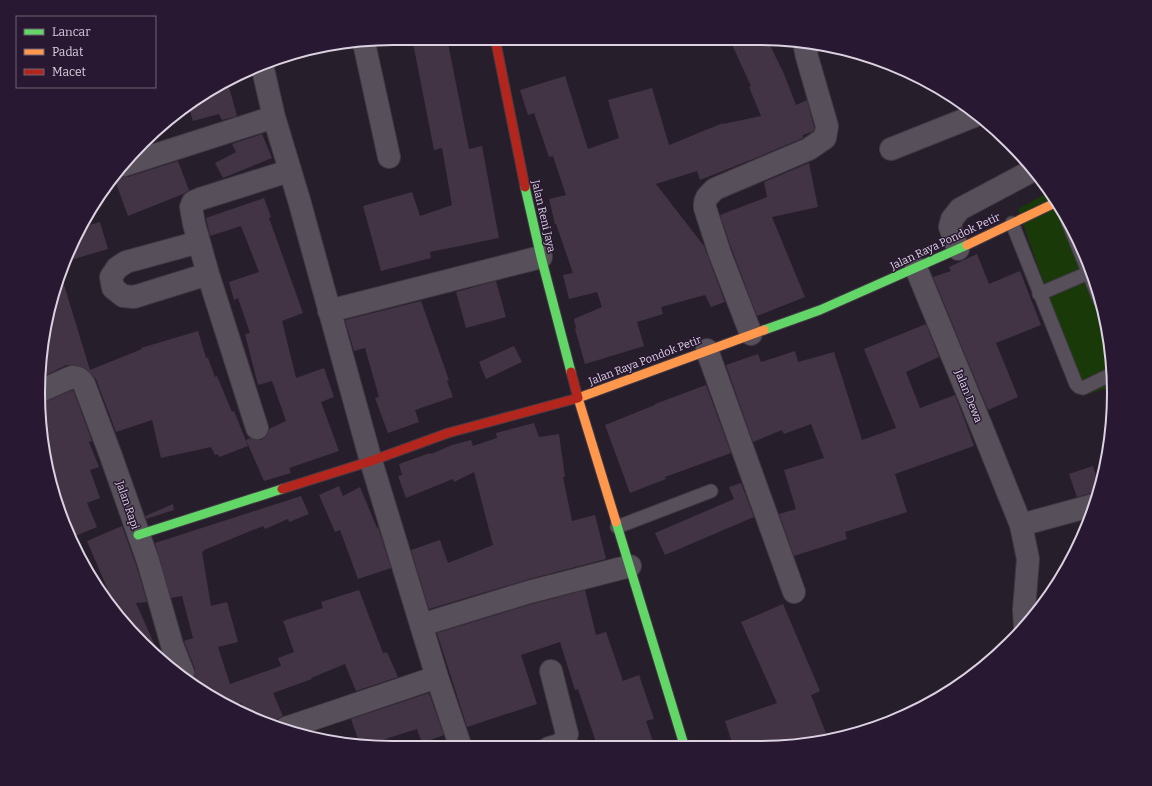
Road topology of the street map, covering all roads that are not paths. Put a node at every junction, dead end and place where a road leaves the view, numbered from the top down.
1 (496, 45) edge
2 (365, 46) edge
3 (805, 48) edge
4 (263, 70) edge
5 (274, 117) junction
6 (971, 117) edge
7 (890, 149) dead end
8 (389, 157) dead end
9 (133, 162) edge
10 (289, 171) junction
11 (1028, 173) edge
12 (1051, 205) edge
13 (1012, 224) junction
14 (199, 242) junction
15 (958, 249) junction
16 (541, 257) junction
17 (916, 268) junction
18 (208, 274) junction
19 (1086, 274) edge
20 (1039, 294) junction
21 (329, 310) junction
22 (751, 334) junction
23 (707, 350) junction
24 (1106, 377) edge
25 (45, 389) edge
26 (578, 398) junction
27 (257, 428) dead end
28 (371, 461) junction
29 (711, 491) dead end
30 (1088, 507) edge
31 (1020, 525) junction
32 (617, 526) junction
33 (138, 535) junction
34 (630, 566) junction
35 (794, 592) dead end
36 (1024, 618) edge
37 (421, 625) junction
38 (181, 669) edge
39 (551, 671) dead end
40 (437, 678) junction
41 (292, 726) edge
42 (459, 741) edge
43 (564, 741) edge
44 (683, 741) edge

1 - 16 main road, Jalan Reni Jaya
2 - 8 street
3 - 22 street
4 - 5 street
5 - 9 street
5 - 10 street
6 - 7 street
10 - 14 street
10 - 21 street
11 - 15 street
12 - 13 main road, Jalan Raya Pondok Petir
13 - 15 main road, Jalan Raya Pondok Petir
13 - 20 lane
14 - 18 street
14 - 18 street
15 - 17 main road, Jalan Raya Pondok Petir
16 - 21 street
16 - 26 main road, Jalan Reni Jaya
17 - 22 main road, Jalan Raya Pondok Petir
17 - 31 street, Jalan Dewa
18 - 27 street
19 - 20 lane
20 - 24 lane
21 - 28 street
22 - 23 main road, Jalan Raya Pondok Petir
23 - 26 main road, Jalan Raya Pondok Petir
23 - 35 street
25 - 33 street, Jalan Rapi
26 - 28 main road, Jalan Raya Pondok Petir
26 - 32 main road
28 - 33 main road, Jalan Raya Pondok Petir
28 - 37 street
29 - 32 lane
30 - 31 street
31 - 36 street, Jalan Dewa
32 - 34 main road
33 - 38 street, Jalan Rapi
34 - 37 street
34 - 44 main road
37 - 40 street
39 - 43 street
40 - 41 street
40 - 42 street

